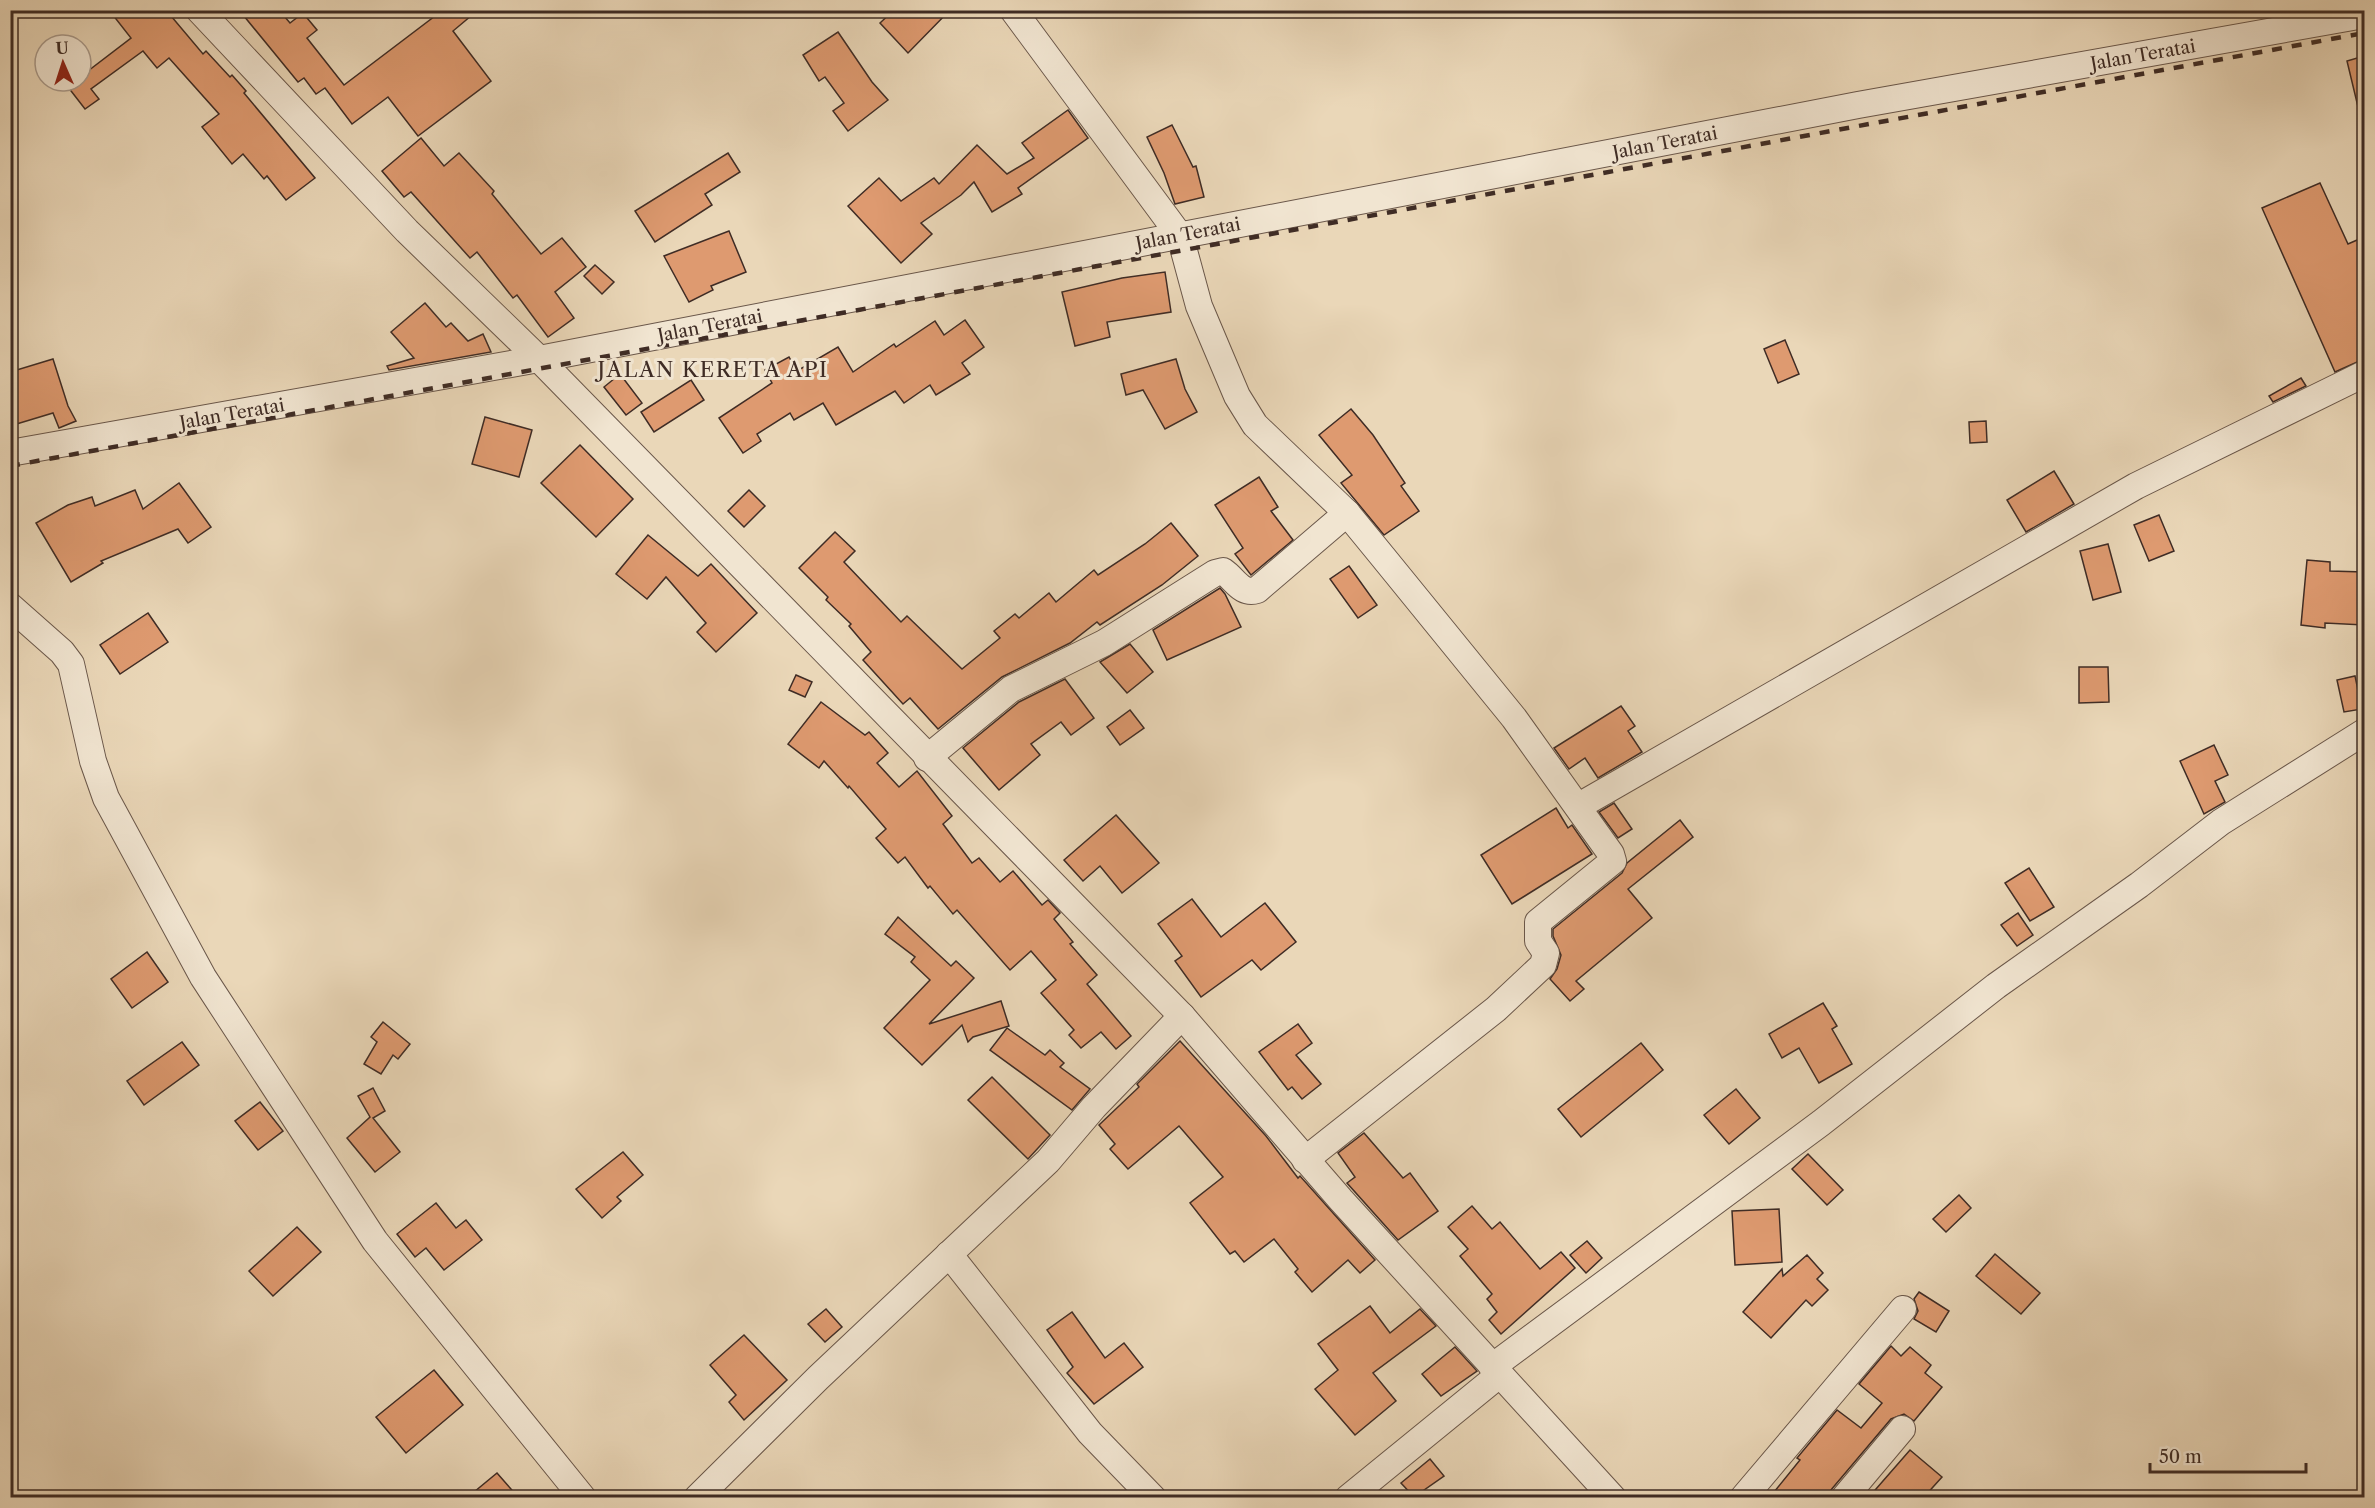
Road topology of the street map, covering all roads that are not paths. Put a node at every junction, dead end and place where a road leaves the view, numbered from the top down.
1 (198, 10) edge
2 (1013, 10) edge
3 (2364, 15) edge
4 (1180, 236) junction
5 (539, 359) junction
6 (2364, 374) edge
7 (10, 453) edge
8 (1347, 513) junction
9 (10, 606) edge
10 (2364, 732) edge
11 (927, 758) junction
12 (1579, 806) junction
13 (1182, 1016) junction
14 (1305, 1160) junction
15 (949, 1254) junction
16 (1903, 1310) dead end
17 (1495, 1371) junction
18 (1902, 1429) dead end
19 (582, 1497) edge
20 (698, 1497) edge
21 (1153, 1497) edge
22 (1348, 1497) edge
23 (1613, 1497) edge
24 (1743, 1497) edge
25 (1844, 1497) edge

1 - 5 street
2 - 4 street
3 - 4 street, Jalan Teratai
4 - 5 street, Jalan Teratai
4 - 8 street
5 - 7 street, Jalan Teratai
5 - 11 street
6 - 12 street
8 - 11 street
8 - 12 street
9 - 19 street
10 - 17 street
11 - 13 street
12 - 14 street
13 - 14 street
13 - 15 street
14 - 17 street
15 - 20 street
15 - 21 street
16 - 24 street
17 - 22 street
17 - 23 street
18 - 25 street

